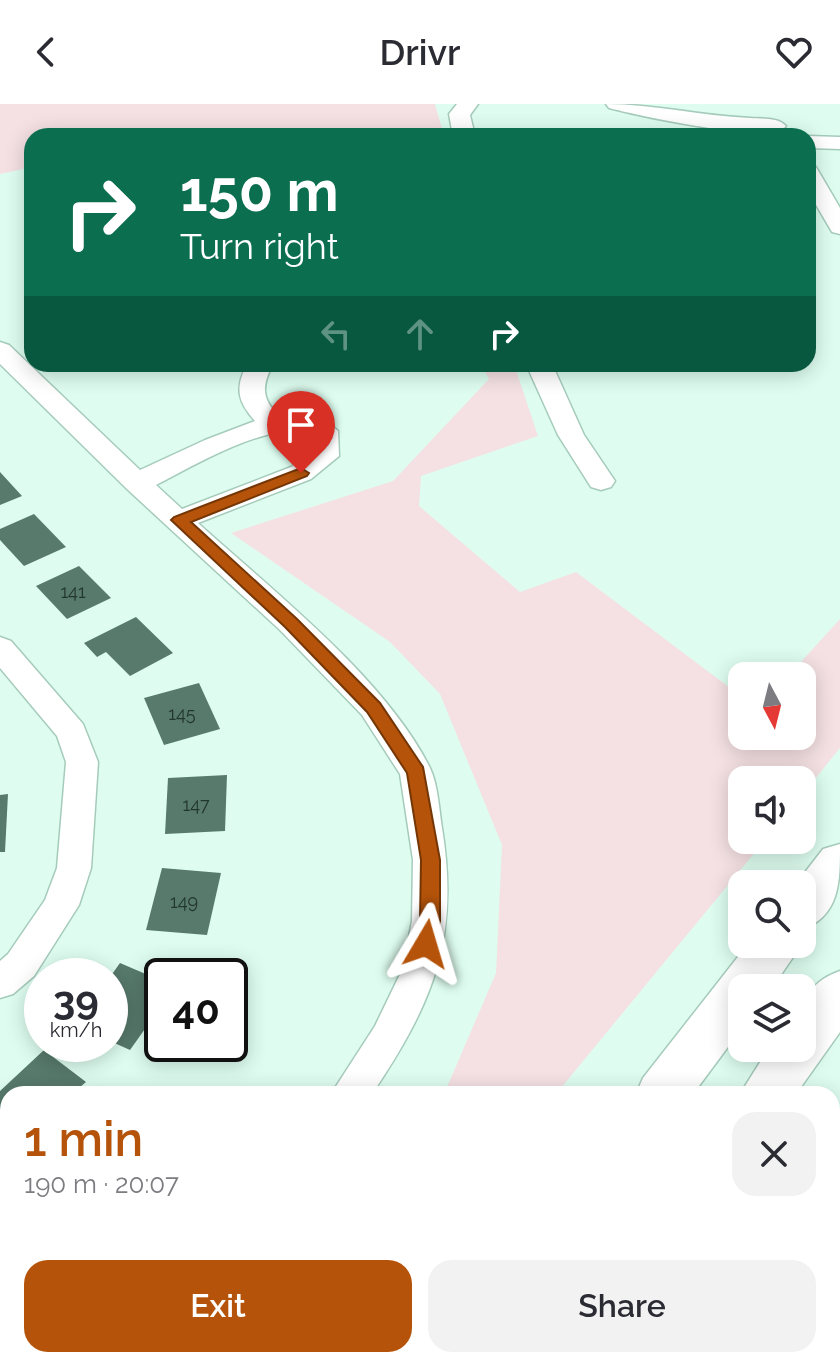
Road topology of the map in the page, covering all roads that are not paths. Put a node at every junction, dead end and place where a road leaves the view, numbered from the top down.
1 (468, 104) edge
2 (616, 104) edge
3 (762, 104) edge
4 (462, 128) edge
5 (754, 128) edge
6 (778, 128) edge
7 (816, 142) edge
8 (840, 143) edge
9 (816, 186) edge
10 (840, 227) edge
11 (0, 350) edge
12 (256, 372) edge
13 (543, 372) edge
14 (270, 422) junction
15 (601, 481) dead end
16 (137, 483) junction
17 (179, 520) junction
18 (0, 648) edge
19 (840, 862) edge
20 (816, 893) edge
21 (766, 958) edge
22 (754, 974) edge
23 (0, 983) edge
24 (840, 992) edge
25 (728, 1008) edge
26 (816, 1025) edge
27 (789, 1062) edge
28 (355, 1086) edge
29 (668, 1086) edge
30 (772, 1086) edge

1 - 4 street
2 - 5 street
3 - 6 street
7 - 8 street
9 - 10 street
11 - 16 street
12 - 14 street
13 - 15 street
14 - 16 street
14 - 17 street
16 - 17 street
17 - 28 street
18 - 23 street
19 - 20 highway
21 - 22 highway
24 - 26 highway
25 - 29 highway
27 - 30 highway

